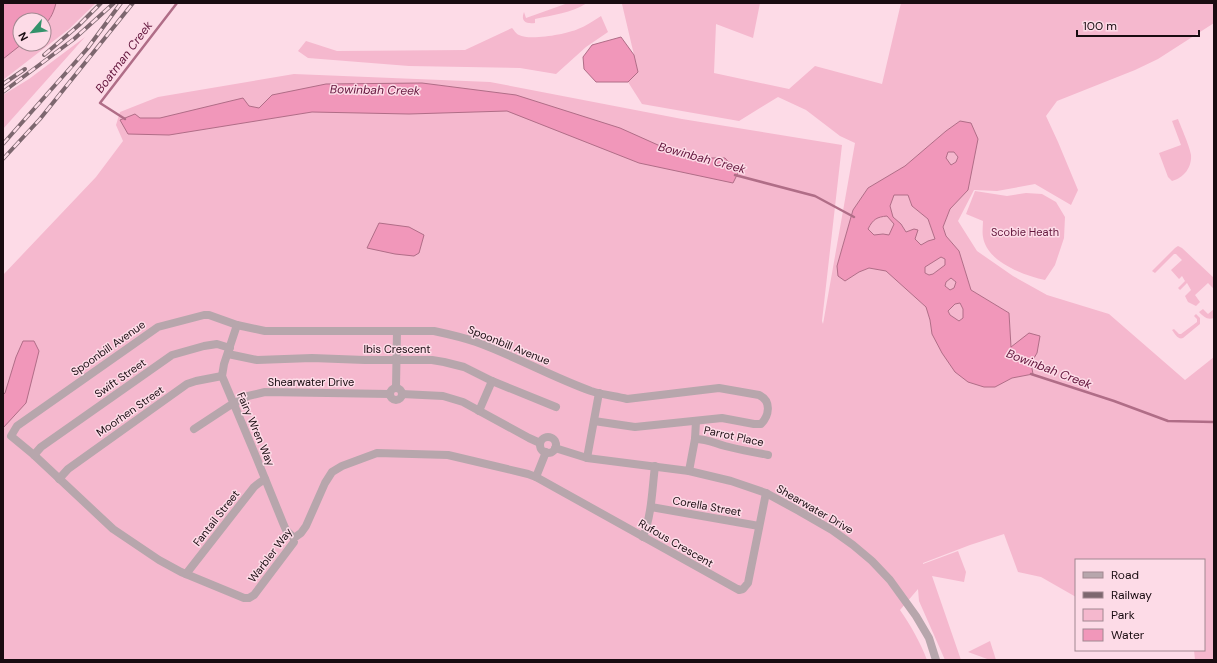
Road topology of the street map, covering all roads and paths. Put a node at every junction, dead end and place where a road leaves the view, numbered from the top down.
1 (237, 325) junction
2 (397, 331) junction
3 (229, 351) junction
4 (396, 360) junction
5 (222, 376) junction
6 (492, 381) junction
7 (396, 387) junction
8 (599, 393) junction
9 (390, 394) junction
10 (402, 394) junction
11 (234, 404) junction
12 (556, 407) dead end
13 (479, 411) junction
14 (696, 420) junction
15 (594, 421) junction
16 (194, 429) dead end
17 (11, 436) joint
18 (695, 439) junction
19 (540, 443) junction
20 (555, 448) junction
21 (546, 452) junction
22 (34, 455) junction
23 (768, 455) dead end
24 (587, 458) junction
25 (655, 466) junction
26 (689, 470) junction
27 (536, 477) junction
28 (59, 479) junction
29 (266, 480) junction
30 (766, 493) junction
31 (651, 507) junction
32 (758, 526) junction
33 (643, 537) junction
34 (294, 538) junction
35 (186, 574) junction
36 (936, 660) edge

1 - 2 street, Spoonbill Avenue
1 - 3 street
1 - 17 street, Spoonbill Avenue
2 - 4 street
2 - 8 street, Spoonbill Avenue
3 - 4 street, Ibis Crescent
3 - 5 street
3 - 22 street, Swift Street
4 - 6 street, Ibis Crescent
4 - 7 street
5 - 11 street, Fairy Wren Way
5 - 28 street, Moorhen Street
6 - 12 street, Ibis Crescent
6 - 13 street
7 - 9 street
7 - 10 street
8 - 14 street, Spoonbill Avenue
8 - 15 street
9 - 10 street
9 - 11 street, Shearwater Drive
10 - 13 street
11 - 16 street, Shearwater Drive
11 - 29 street, Fairy Wren Way
13 - 19 street
14 - 15 street, Spoonbill Avenue
14 - 18 street
15 - 24 street
17 - 22 street, Warbler Way
18 - 23 street, Parrot Place
18 - 26 street
19 - 20 street
19 - 21 street
20 - 21 street
20 - 24 street, Shearwater Drive
21 - 27 street
22 - 28 street, Warbler Way
24 - 25 street, Shearwater Drive
25 - 26 street, Shearwater Drive
25 - 31 street
26 - 30 street, Shearwater Drive
27 - 33 street, Rufous Crescent
27 - 34 street, Warbler Way
28 - 35 street, Warbler Way
29 - 34 street, Fairy Wren Way
29 - 35 street, Fantail Street
30 - 32 street, Rufous Crescent
30 - 36 street, Shearwater Drive
31 - 32 street, Corella Street
31 - 33 street
32 - 33 street, Rufous Crescent
34 - 35 street, Warbler Way

